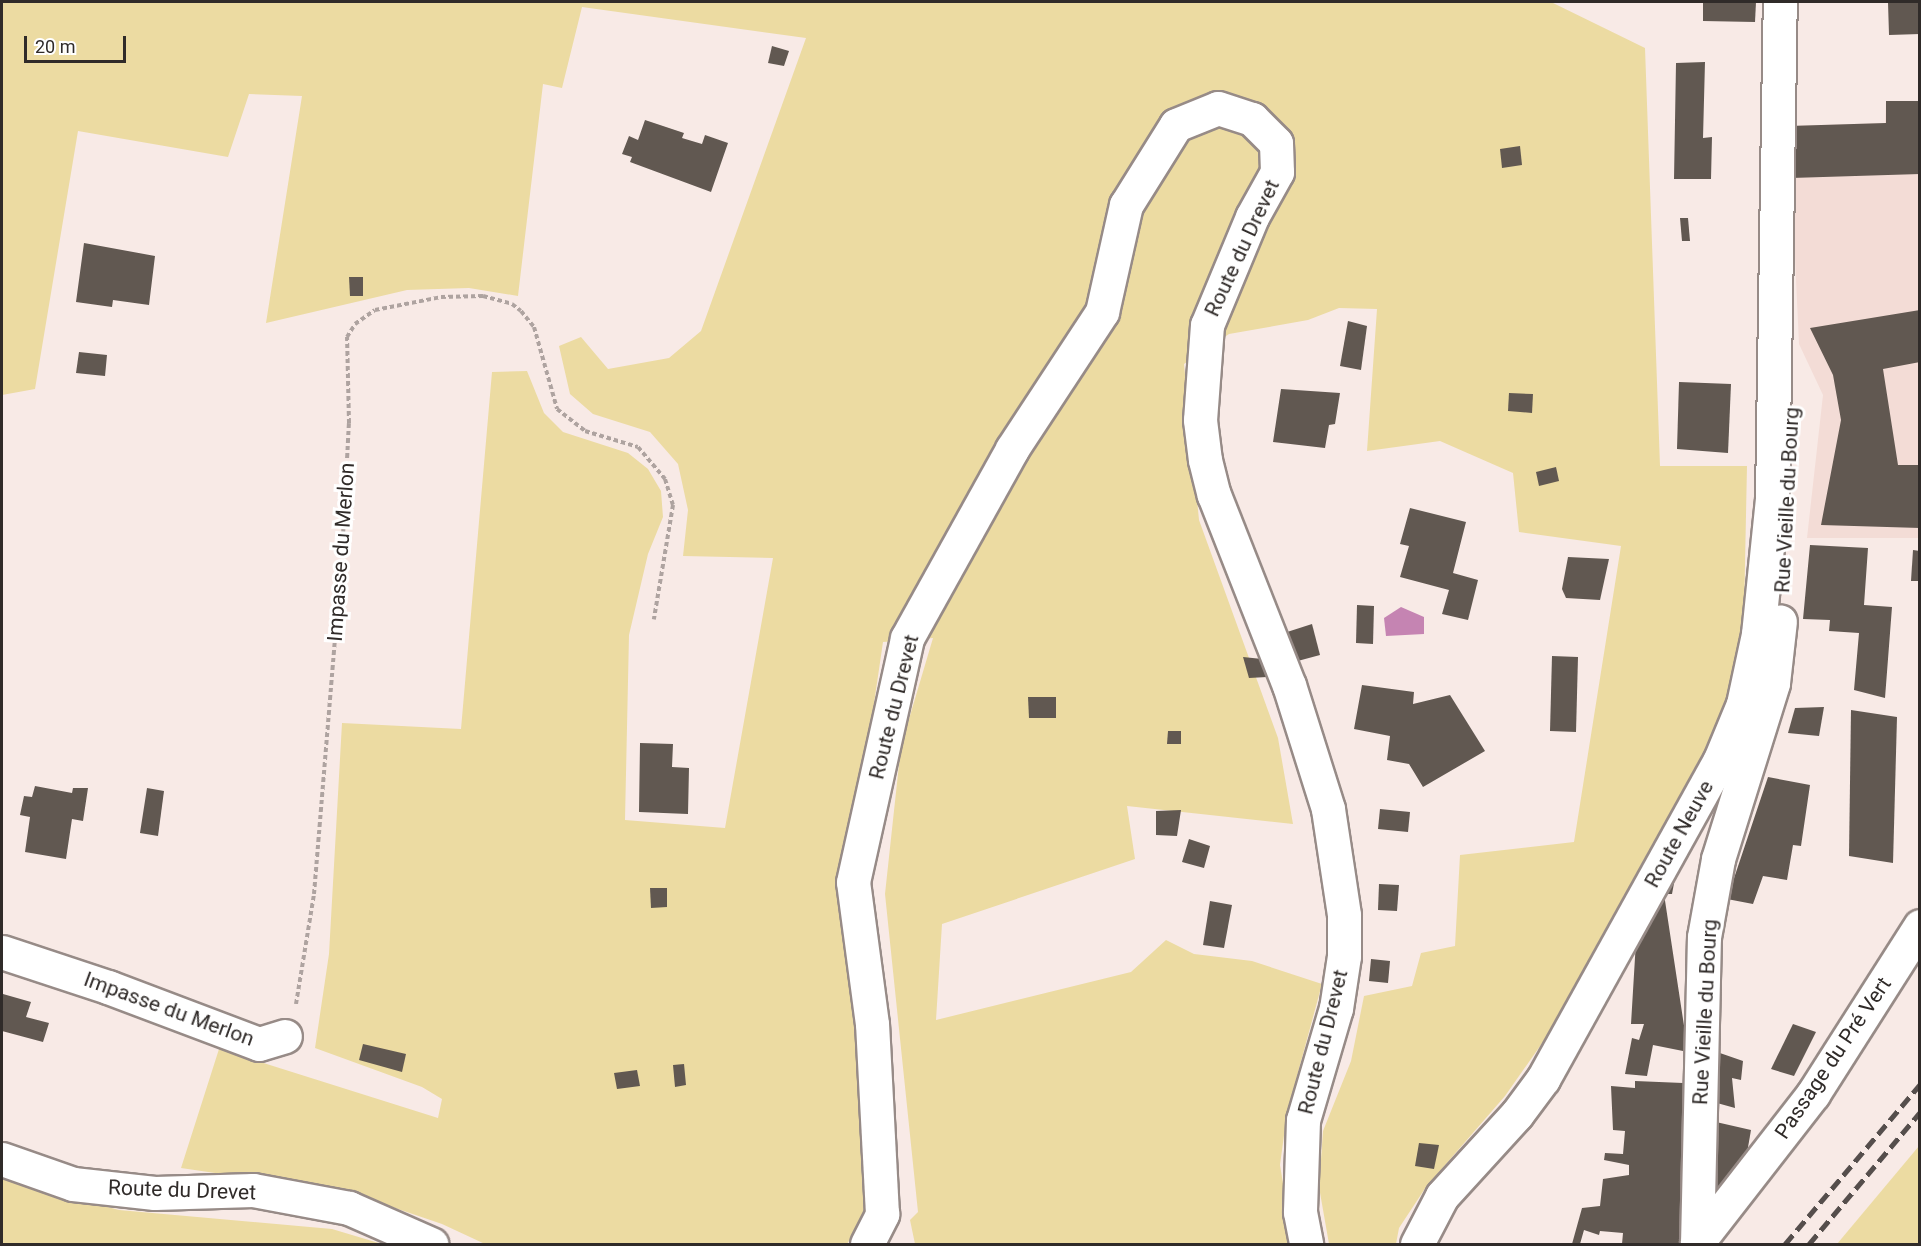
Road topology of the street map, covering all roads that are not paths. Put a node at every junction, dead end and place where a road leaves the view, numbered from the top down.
1 (1780, 2) edge
2 (1776, 362) junction
3 (1920, 926) edge
4 (2, 952) edge
5 (285, 1036) road end
6 (2, 1159) edge
7 (1697, 1244) edge
8 (431, 1245) edge
9 (867, 1245) edge
10 (1305, 1245) edge
11 (1417, 1245) edge

1 - 2 street, Rue Vieille du Bourg
2 - 7 street, Rue Vieille du Bourg
2 - 11 street, Route Neuve
3 - 7 street, Passage du Pré Vert
4 - 5 street, Impasse du Merlon
6 - 8 street, Route du Drevet
9 - 10 street, Route du Drevet

